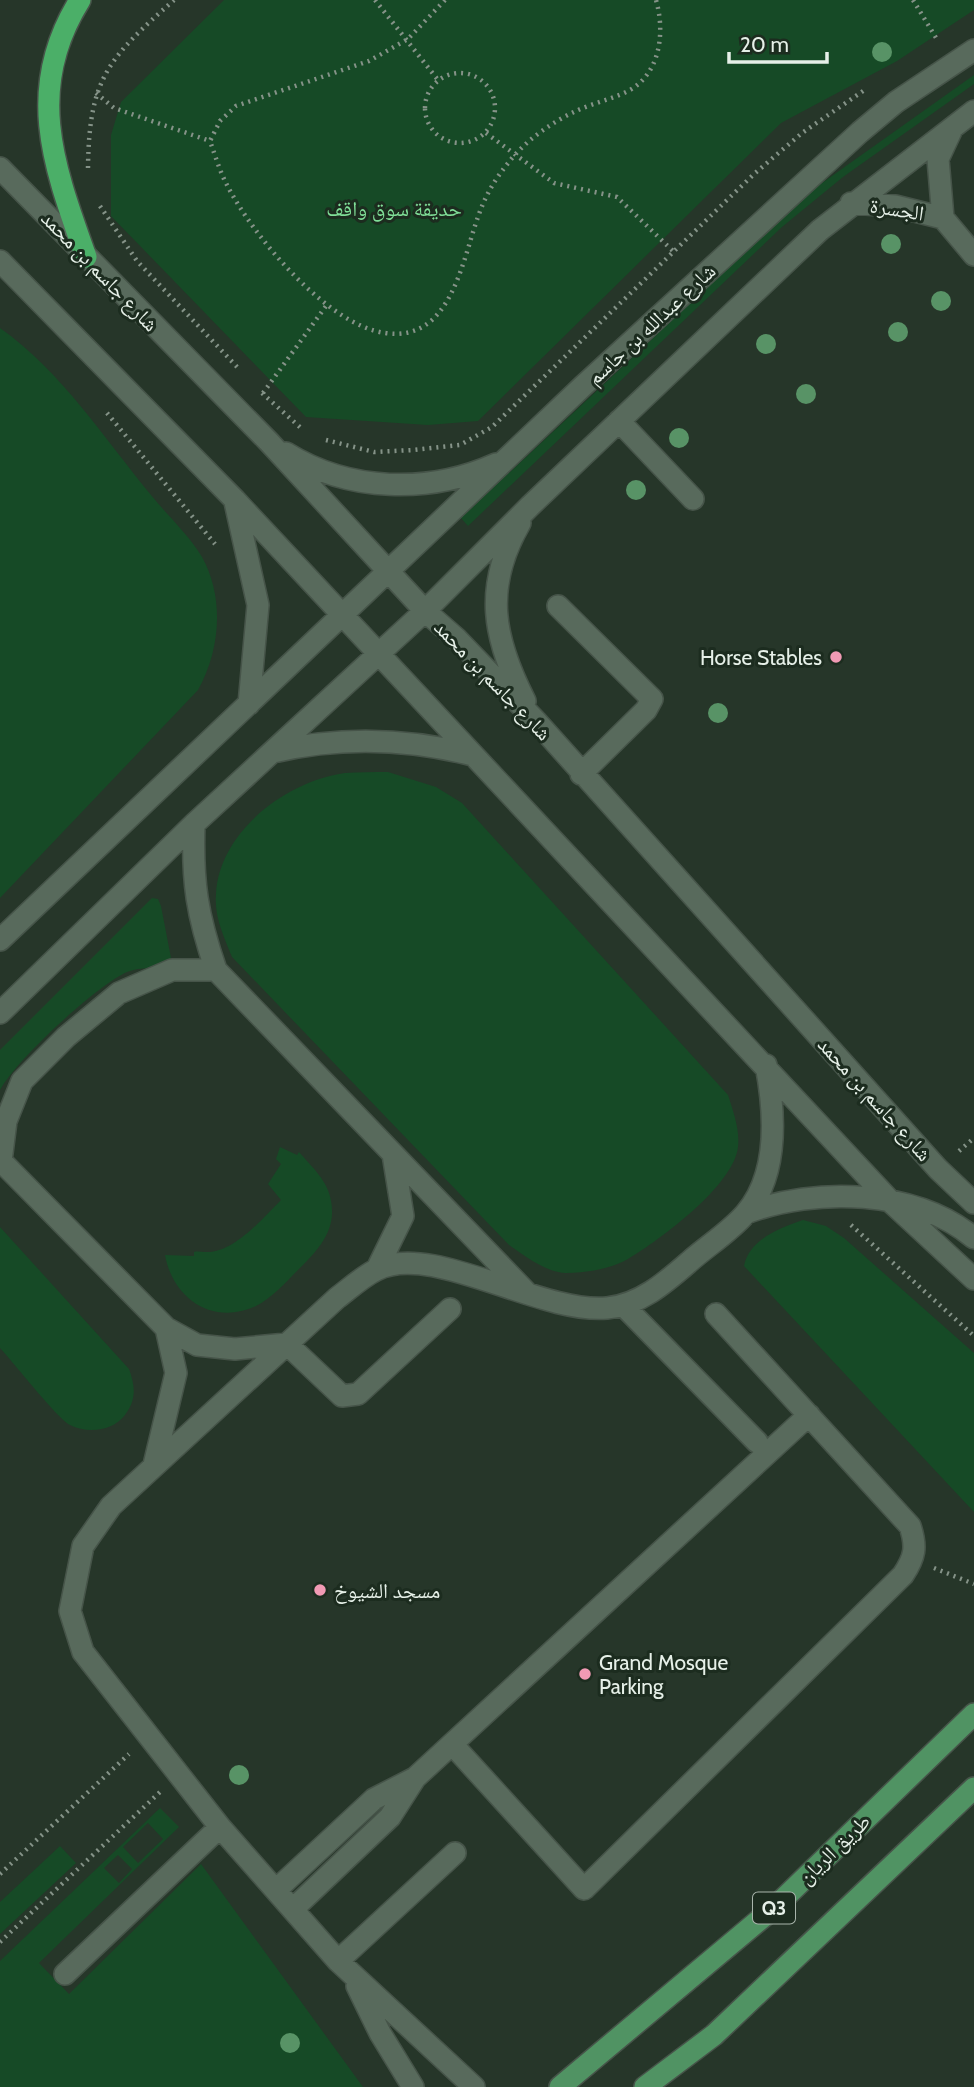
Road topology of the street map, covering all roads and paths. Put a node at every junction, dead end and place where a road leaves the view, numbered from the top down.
1 (80, 0) edge
2 (174, 0) edge
3 (375, 0) edge
4 (445, 0) edge
5 (656, 0) edge
6 (913, 0) edge
7 (408, 39) junction
8 (939, 42) dead end
9 (974, 50) edge
10 (438, 80) junction
11 (95, 92) junction
12 (850, 99) dead end
13 (974, 111) edge
14 (954, 124) junction
15 (486, 133) junction
16 (210, 141) junction
17 (513, 156) junction
18 (0, 168) edge
19 (91, 181) dead end
20 (98, 203) dead end
21 (851, 203) junction
22 (943, 218) junction
23 (675, 253) junction
24 (974, 255) edge
25 (86, 257) junction
26 (0, 261) edge
27 (326, 306) junction
28 (245, 374) dead end
29 (254, 384) dead end
30 (263, 393) junction
31 (106, 411) dead end
32 (619, 421) junction
33 (310, 435) dead end
34 (320, 439) dead end
35 (269, 442) junction
36 (508, 459) junction
37 (693, 499) dead end
38 (235, 500) junction
39 (530, 506) junction
40 (220, 555) dead end
41 (388, 572) junction
42 (558, 606) dead end
43 (425, 611) junction
44 (342, 616) junction
45 (379, 655) junction
46 (248, 704) junction
47 (536, 721) junction
48 (271, 753) junction
49 (473, 755) junction
50 (581, 774) junction
51 (194, 824) junction
52 (0, 940) edge
53 (216, 970) junction
54 (0, 1013) edge
55 (766, 1065) junction
56 (393, 1154) junction
57 (1, 1160) edge
58 (974, 1203) edge
59 (893, 1204) junction
60 (746, 1213) junction
61 (840, 1219) dead end
62 (974, 1238) edge
63 (377, 1269) junction
64 (974, 1279) edge
65 (531, 1297) junction
66 (623, 1305) junction
67 (450, 1309) dead end
68 (716, 1314) dead end
69 (166, 1328) junction
70 (974, 1336) edge
71 (287, 1343) junction
72 (809, 1415) junction
73 (757, 1442) dead end
74 (154, 1465) junction
75 (914, 1560) junction
76 (974, 1584) edge
77 (974, 1714) edge
78 (148, 1736) junction
79 (452, 1744) junction
80 (179, 1775) junction
81 (415, 1778) junction
82 (974, 1787) edge
83 (220, 1827) junction
84 (455, 1853) dead end
85 (0, 1874) edge
86 (276, 1890) junction
87 (293, 1909) junction
88 (0, 1942) edge
89 (338, 1962) junction
90 (65, 1974) dead end
91 (353, 1978) junction
92 (413, 2087) edge
93 (474, 2087) edge
94 (560, 2087) edge
95 (645, 2087) edge

1 - 25 highway
2 - 11 path
3 - 7 path
4 - 7 path
5 - 17 path
6 - 8 path
7 - 10 path
7 - 16 path
9 - 36 street, شارع عبدالله بن جاسم
10 - 15 path
10 - 15 path
11 - 16 path
11 - 19 path
12 - 23 path
13 - 14 street
14 - 21 street
14 - 22 street, الجسرة
15 - 17 path
16 - 27 path
17 - 23 path
17 - 27 path
18 - 25 street, شارع جاسم بن محمد
20 - 28 path
21 - 22 street, الجسرة
21 - 32 street
22 - 24 street, الجسرة
23 - 34 path
25 - 35 street, شارع جاسم بن محمد
26 - 38 street
27 - 30 path
29 - 30 path
30 - 33 path
31 - 40 path
32 - 37 street
32 - 39 street
35 - 36 street
35 - 41 street, شارع جاسم بن محمد
36 - 41 street, شارع عبدالله بن جاسم
38 - 44 street
38 - 46 street
39 - 43 street
39 - 47 street
41 - 43 street, شارع جاسم بن محمد
41 - 44 street, شارع عبدالله بن جاسم
42 - 50 street
43 - 45 street
43 - 47 street, شارع جاسم بن محمد
44 - 45 street
44 - 46 street, شارع عبدالله بن جاسم
45 - 48 street
45 - 49 street
46 - 52 street, شارع عبدالله بن جاسم
47 - 50 street, شارع جاسم بن محمد
48 - 49 street
48 - 51 street
49 - 55 street
50 - 58 street, شارع جاسم بن محمد
51 - 53 street
51 - 54 street
53 - 56 street
53 - 57 street
55 - 59 street
55 - 60 street
56 - 63 street
56 - 65 street
57 - 69 street
59 - 60 street
59 - 62 street
59 - 64 street
60 - 66 street
61 - 70 path
63 - 65 street
63 - 71 street
65 - 66 street
66 - 73 street
67 - 71 street
68 - 72 street
69 - 71 street
69 - 74 street
71 - 74 street
72 - 75 street
72 - 79 street
74 - 78 street
75 - 76 path
75 - 79 street
77 - 94 main road, طريق الريان / Q3
78 - 80 street
78 - 85 path
79 - 81 street
80 - 83 street
80 - 88 path
81 - 86 street
81 - 87 street
82 - 95 main road, Q3
83 - 86 street
83 - 90 street
84 - 89 street
86 - 87 street
87 - 89 street
89 - 91 street
91 - 92 street
91 - 93 street

